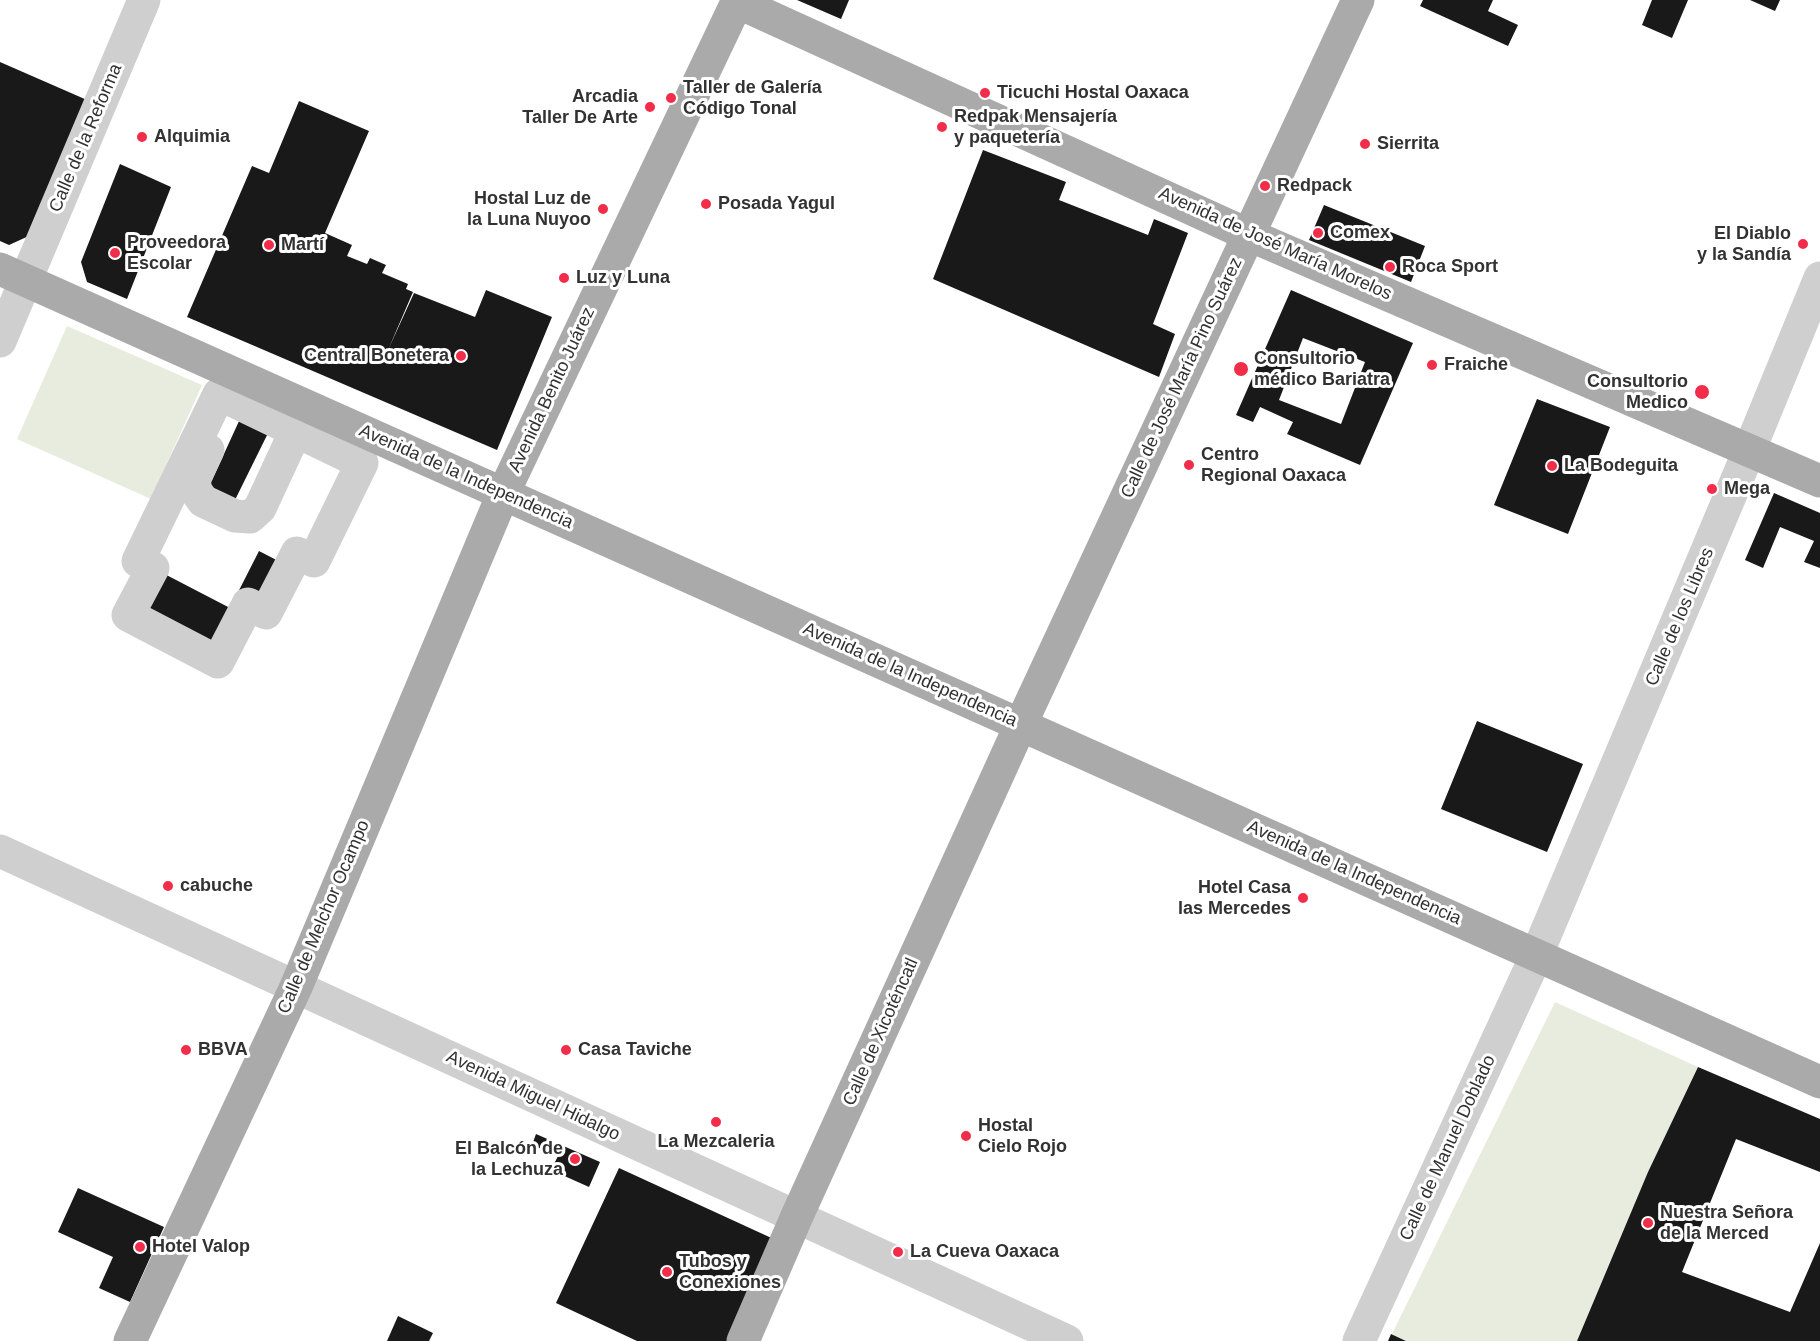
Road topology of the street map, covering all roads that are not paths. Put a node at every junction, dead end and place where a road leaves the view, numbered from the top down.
1 (144, 0) edge
2 (1358, 0) edge
3 (736, 1) edge
4 (1250, 235) junction
5 (18, 275) edge
6 (1820, 278) edge
7 (0, 341) edge
8 (240, 382) junction
9 (304, 412) junction
10 (1749, 451) junction
11 (1820, 481) edge
12 (505, 491) junction
13 (1021, 724) junction
14 (0, 851) edge
15 (1537, 954) junction
16 (296, 987) junction
17 (1820, 1082) edge
18 (797, 1216) junction
19 (130, 1341) edge
20 (743, 1341) edge
21 (1066, 1341) edge
22 (1359, 1341) edge

1 - 5 street, Calle de la Reforma
2 - 4 main road, Calle de José María Pino Suárez
3 - 4 main road, Avenida de José María Morelos
3 - 12 main road, Avenida Benito Juárez
4 - 10 main road, Avenida de José María Morelos
4 - 13 main road, Calle de José María Pino Suárez
5 - 7 street, Calle de la Reforma
5 - 8 main road, Avenida de la Independencia
6 - 10 street, Calle de los Libres
8 - 9 main road, Avenida de la Independencia
8 - 9 street
8 - 9 street
9 - 12 main road, Avenida de la Independencia
10 - 11 main road, Avenida de José María Morelos
10 - 15 street, Calle de los Libres
12 - 13 main road, Avenida de la Independencia
12 - 16 main road, Calle de Melchor Ocampo
13 - 15 main road, Avenida de la Independencia
13 - 18 main road, Calle de Xicoténcatl
14 - 16 street, Avenida Miguel Hidalgo
15 - 17 main road, Avenida de la Independencia
15 - 22 street, Calle de Manuel Doblado
16 - 18 street, Avenida Miguel Hidalgo
16 - 19 main road, Calle de Melchor Ocampo
18 - 20 main road, Calle de Xicoténcatl
18 - 21 street, Avenida Miguel Hidalgo

